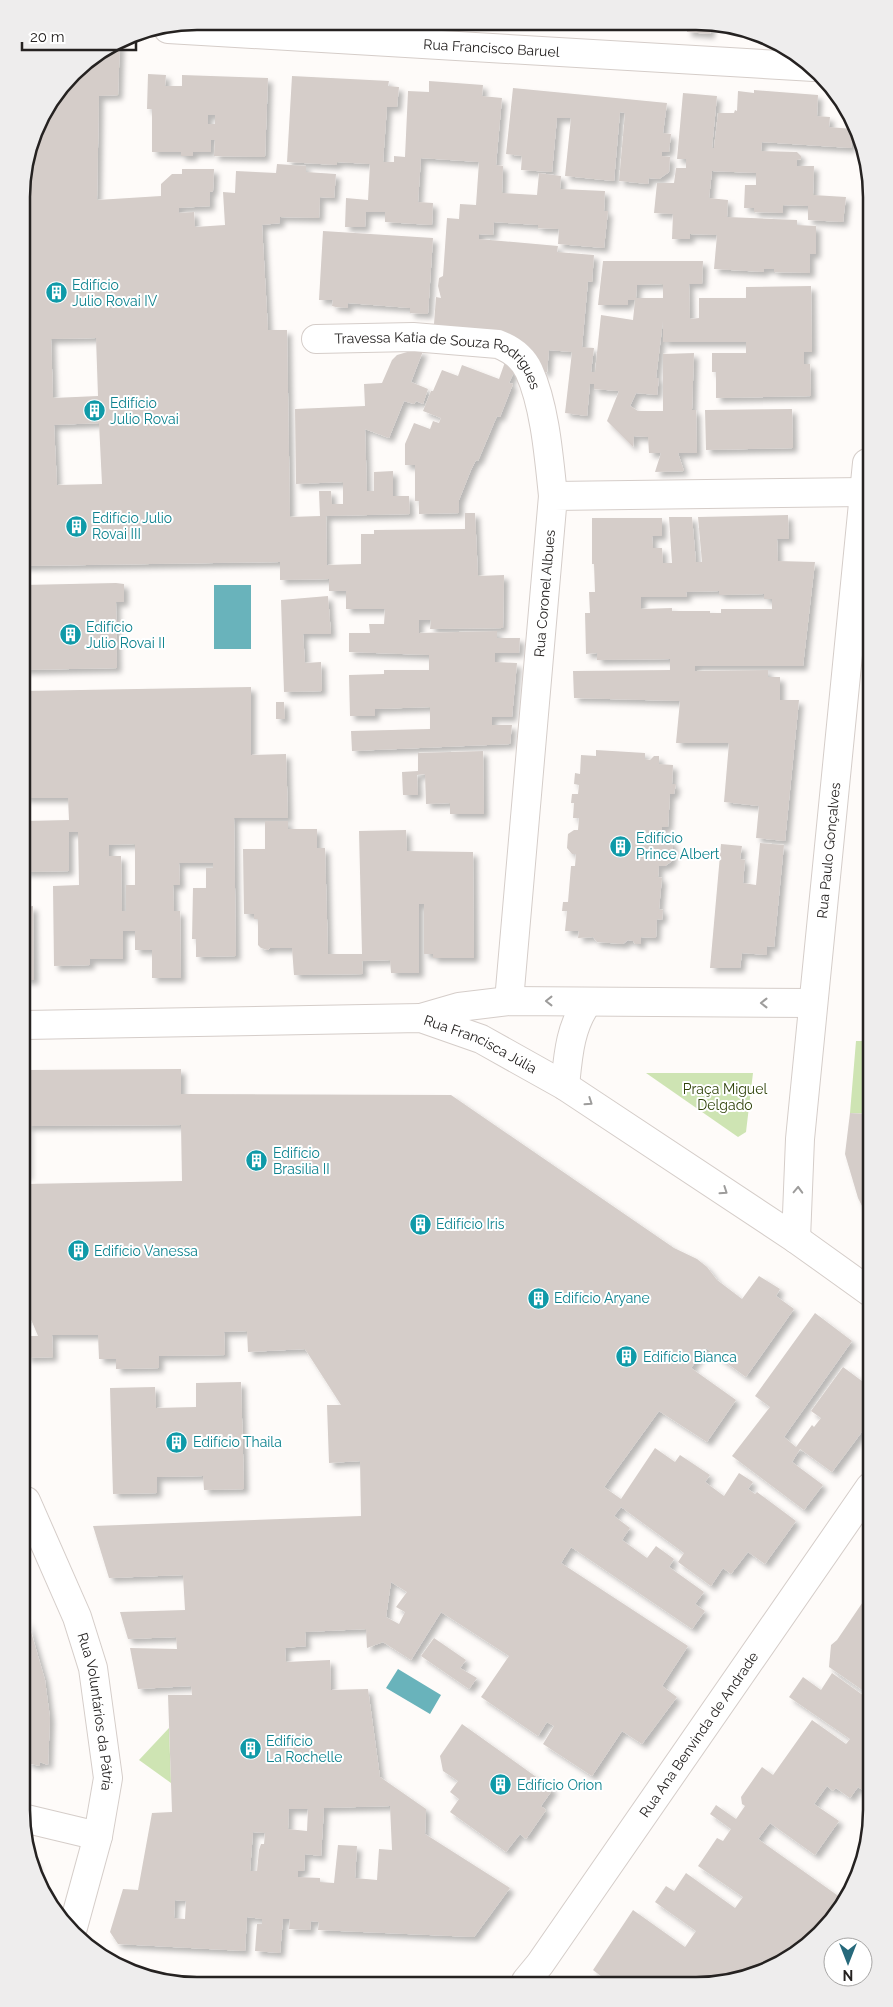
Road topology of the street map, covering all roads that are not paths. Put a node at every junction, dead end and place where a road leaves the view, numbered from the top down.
1 (190, 30) edge
2 (800, 66) edge
3 (316, 339) dead end
4 (863, 492) joint
5 (553, 496) junction
6 (509, 1001) junction
7 (588, 1002) junction
8 (812, 1003) junction
9 (420, 1018) junction
10 (30, 1025) edge
11 (565, 1086) junction
12 (796, 1239) junction
13 (863, 1287) edge
14 (863, 1497) edge
15 (30, 1510) edge
16 (30, 1820) edge
17 (98, 1836) junction
18 (74, 1923) edge
19 (529, 1977) edge

1 - 2 street, Rua Francisco Baruel
3 - 5 street, Travessa Katia de Souza Rodrigues
4 - 5 street
4 - 8 street, Rua Paulo Gonçalves
5 - 6 street, Rua Coronel Albues
7 -> 6 street
6 - 9 street
8 -> 7 street
7 - 11 street
12 -> 8 street, Rua Paulo Gonçalves
9 - 10 street, Rua Francisca Júlia
9 - 11 street, Rua Francisca Júlia
11 -> 12 street, Rua Francisca Júlia
12 - 13 street, Rua Francisca Júlia
14 - 19 street, Rua Ana Benvinda de Andrade
15 - 17 street, Rua Voluntários da Pátria
16 - 17 street
17 - 18 street, Rua Voluntários da Pátria

